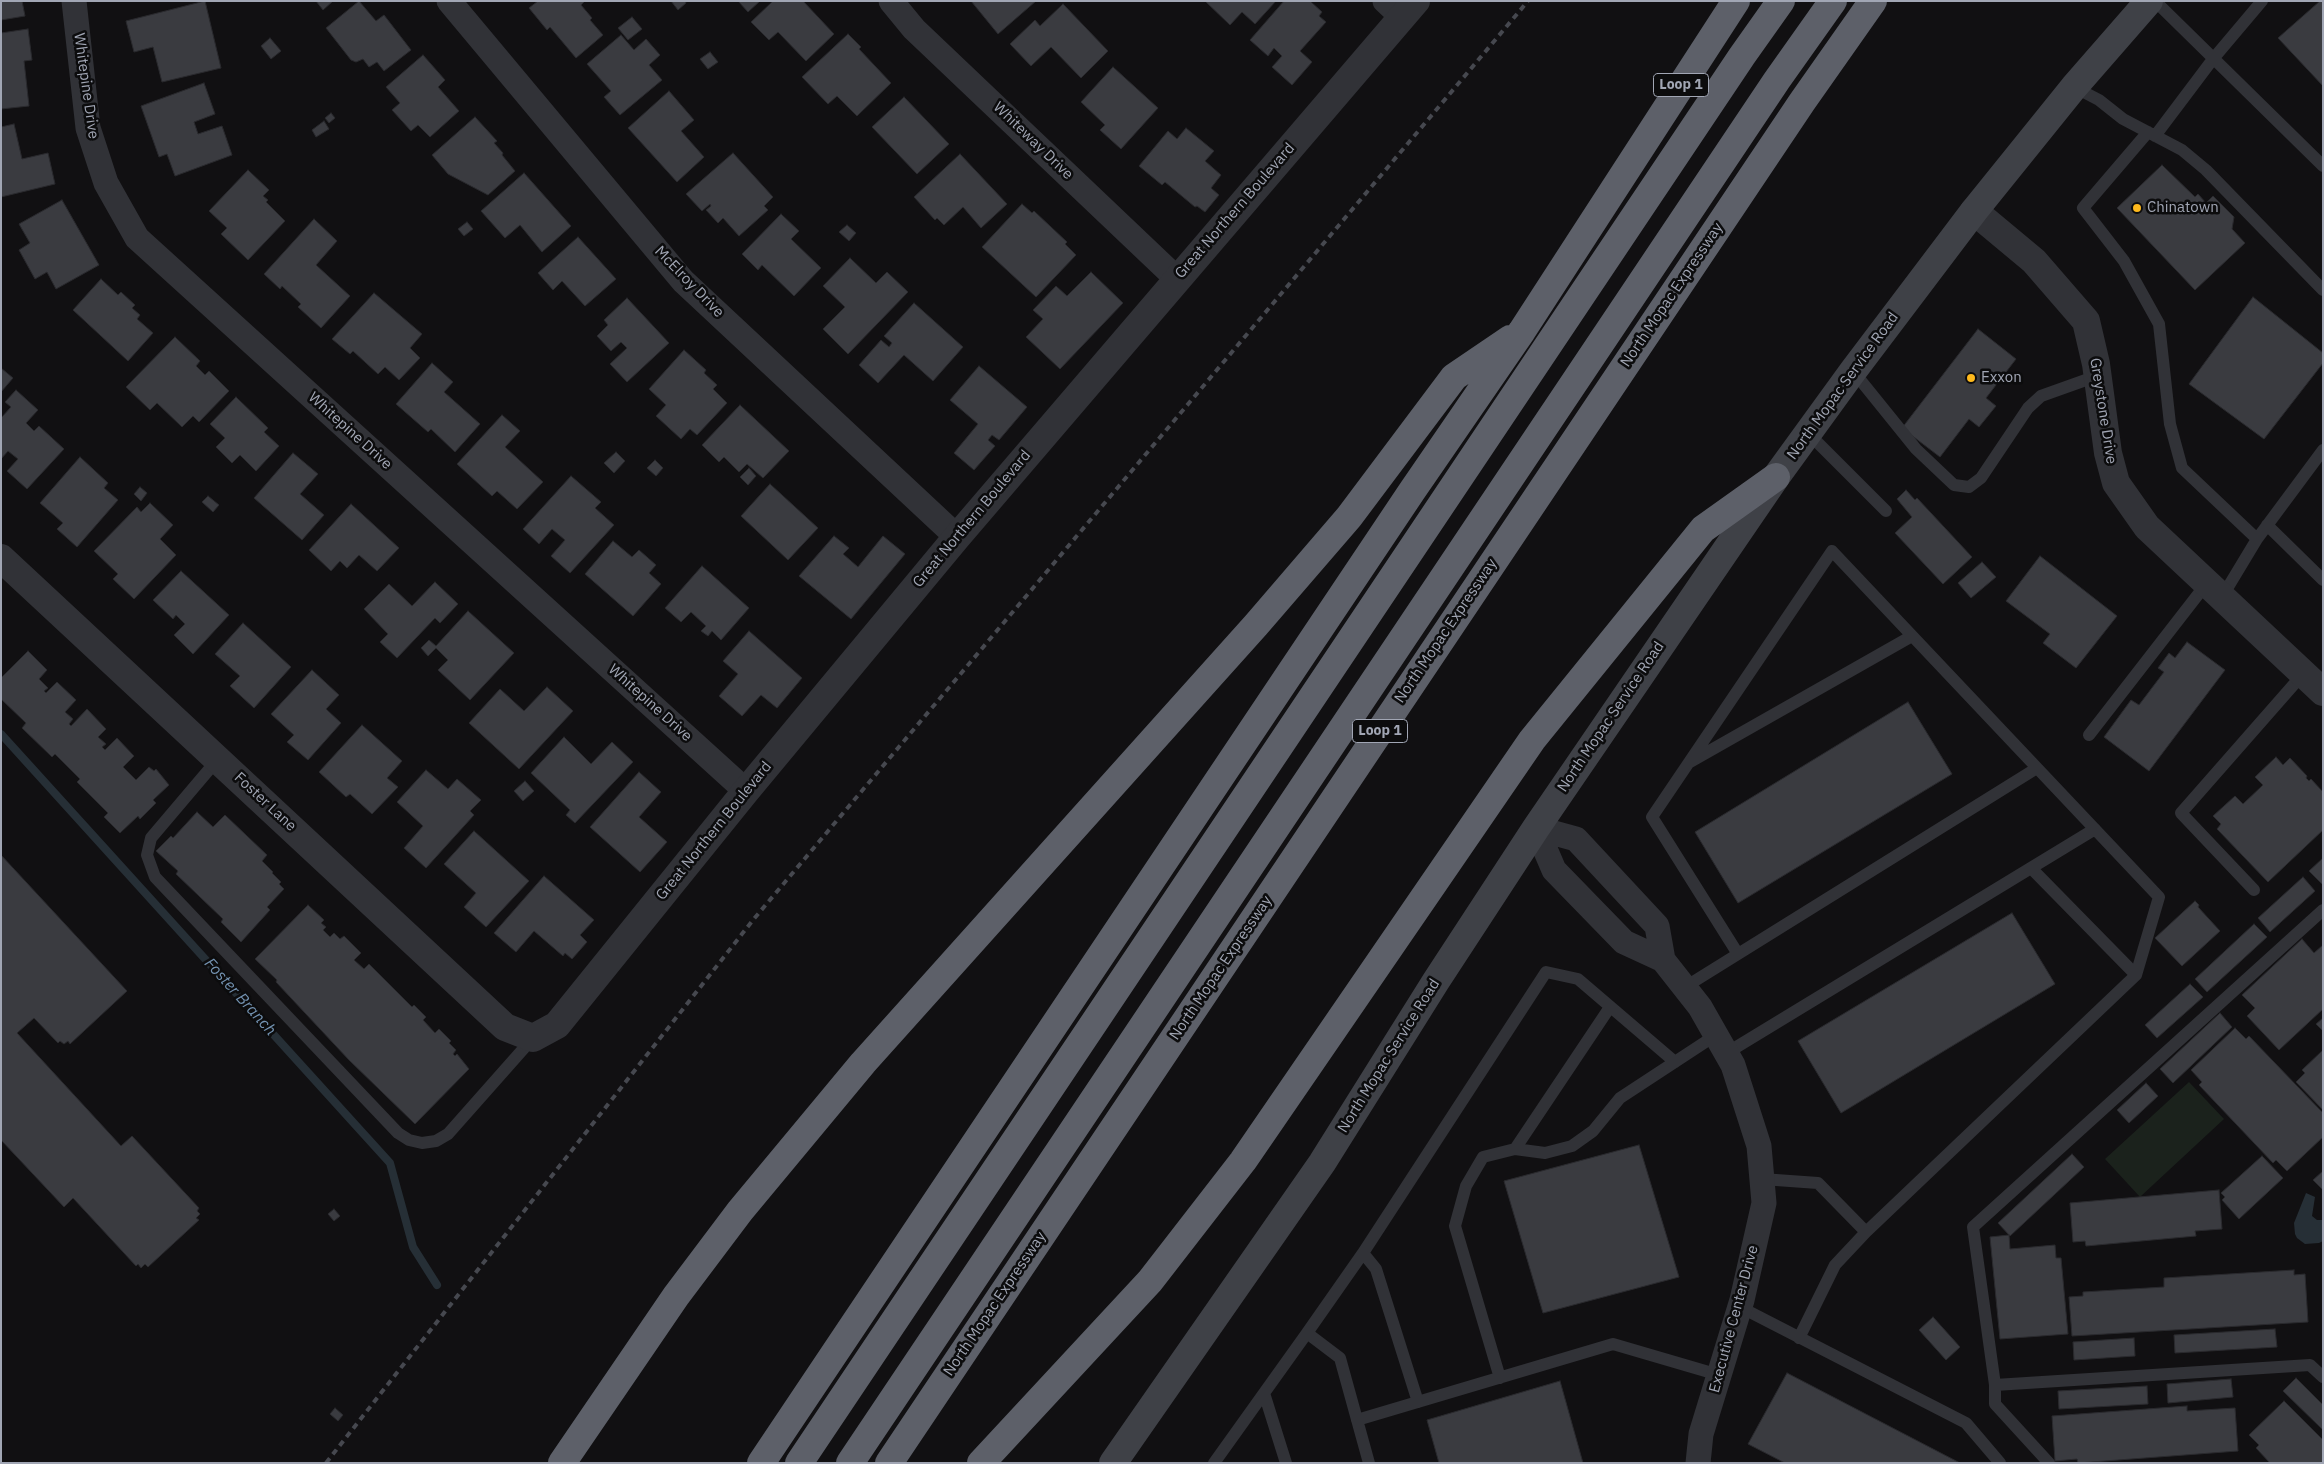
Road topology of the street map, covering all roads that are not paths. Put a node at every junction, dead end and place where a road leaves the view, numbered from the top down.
1 (74, 1) edge
2 (450, 1) edge
3 (891, 1) edge
4 (1736, 1) edge
5 (1781, 1) edge
6 (1833, 1) edge
7 (1873, 1) edge
8 (2149, 1) edge
9 (2155, 1) edge
10 (2262, 1) edge
11 (1401, 7) edge
12 (2213, 59) junction
13 (2074, 87) junction
14 (2151, 134) junction
15 (2323, 166) edge
16 (1974, 211) junction
17 (1177, 279) junction
18 (2323, 290) edge
19 (1522, 331) junction
20 (1853, 371) junction
21 (2096, 376) junction
22 (1808, 433) junction
23 (2323, 450) edge
24 (1776, 477) junction
25 (1886, 511) dead end
26 (2267, 525) junction
27 (956, 537) junction
28 (2256, 539) junction
29 (1, 558) edge
30 (2320, 572) edge
31 (2214, 590) junction
32 (1912, 636) junction
33 (2313, 683) edge
34 (2089, 735) dead end
35 (218, 759) junction
36 (1688, 763) junction
37 (2037, 768) junction
38 (746, 791) junction
39 (1536, 828) junction
40 (2095, 829) junction
41 (2031, 868) junction
42 (2254, 890) dead end
43 (2323, 910) edge
44 (1738, 954) junction
45 (1663, 960) junction
46 (2136, 975) junction
47 (1685, 988) junction
48 (1610, 1007) junction
49 (533, 1038) junction
50 (1721, 1045) junction
51 (1675, 1062) junction
52 (1515, 1149) junction
53 (1762, 1179) junction
54 (1866, 1232) junction
55 (1363, 1253) junction
56 (1740, 1307) junction
57 (1308, 1333) junction
58 (1799, 1338) junction
59 (1719, 1375) junction
60 (2323, 1377) edge
61 (1500, 1378) junction
62 (1995, 1385) junction
63 (1264, 1393) junction
64 (1418, 1402) junction
65 (1357, 1420) junction
66 (562, 1463) edge
67 (761, 1463) edge
68 (799, 1463) edge
69 (850, 1463) edge
70 (889, 1463) edge
71 (981, 1463) edge
72 (1113, 1463) edge
73 (1214, 1463) edge
74 (1286, 1463) edge
75 (1370, 1463) edge
76 (1698, 1463) edge
77 (2000, 1463) edge
78 (2049, 1463) edge

1 - 38 street, Whitepine Drive
2 - 27 street, McElroy Drive
3 - 17 street, Whiteway Drive
4 - 19 highway, Loop 1
5 - 68 highway
6 - 69 highway
7 - 70 highway, North Mopac Expressway / Loop 1
8 - 13 main road, North Mopac Service Road
9 - 12 lane
10 - 12 lane
11 - 17 street, Great Northern Boulevard
12 - 14 lane
12 - 15 lane
13 - 14 lane
13 - 16 main road, North Mopac Service Road
14 - 18 lane
14 - 28 lane
16 - 20 main road, North Mopac Service Road
16 - 21 street, Greystone Drive
17 - 27 street, Great Northern Boulevard
19 - 66 highway
19 - 67 highway, Loop 1
20 - 21 lane
20 - 22 main road, North Mopac Service Road
21 - 31 street, Greystone Drive
22 - 24 main road, North Mopac Service Road
22 - 25 lane
23 - 26 lane
24 - 39 main road, North Mopac Service Road
24 - 71 highway
26 - 28 lane
26 - 30 lane
27 - 38 street, Great Northern Boulevard
28 - 31 lane
29 - 35 street, Foster Lane
31 - 33 street, Greystone Drive
31 - 34 lane
32 - 36 lane
32 - 36 lane
32 - 37 lane
33 - 42 lane
35 - 49 street, Foster Lane
35 - 49 lane
36 - 44 lane
37 - 40 lane
37 - 44 lane
38 - 49 street, Great Northern Boulevard
39 - 45 street, Executive Center Drive
39 - 45 street, Executive Center Drive
39 - 72 main road, North Mopac Service Road
40 - 41 lane
40 - 46 lane
41 - 46 lane
41 - 50 lane
43 - 62 lane
44 - 47 lane
45 - 47 street, Executive Center Drive
46 - 54 lane
47 - 50 street, Executive Center Drive
48 - 51 lane
48 - 52 lane
48 - 55 lane
50 - 51 lane
50 - 53 street, Executive Center Drive
51 - 52 lane
52 - 61 lane
53 - 54 lane
53 - 56 street, Executive Center Drive
54 - 58 lane
55 - 57 lane
55 - 64 lane
56 - 58 lane
56 - 59 street, Executive Center Drive
57 - 63 lane
57 - 65 lane
58 - 77 lane
59 - 61 lane
59 - 76 street, Executive Center Drive
60 - 62 lane
61 - 64 lane
62 - 78 lane
63 - 73 lane
63 - 74 lane
64 - 65 lane
65 - 75 lane

